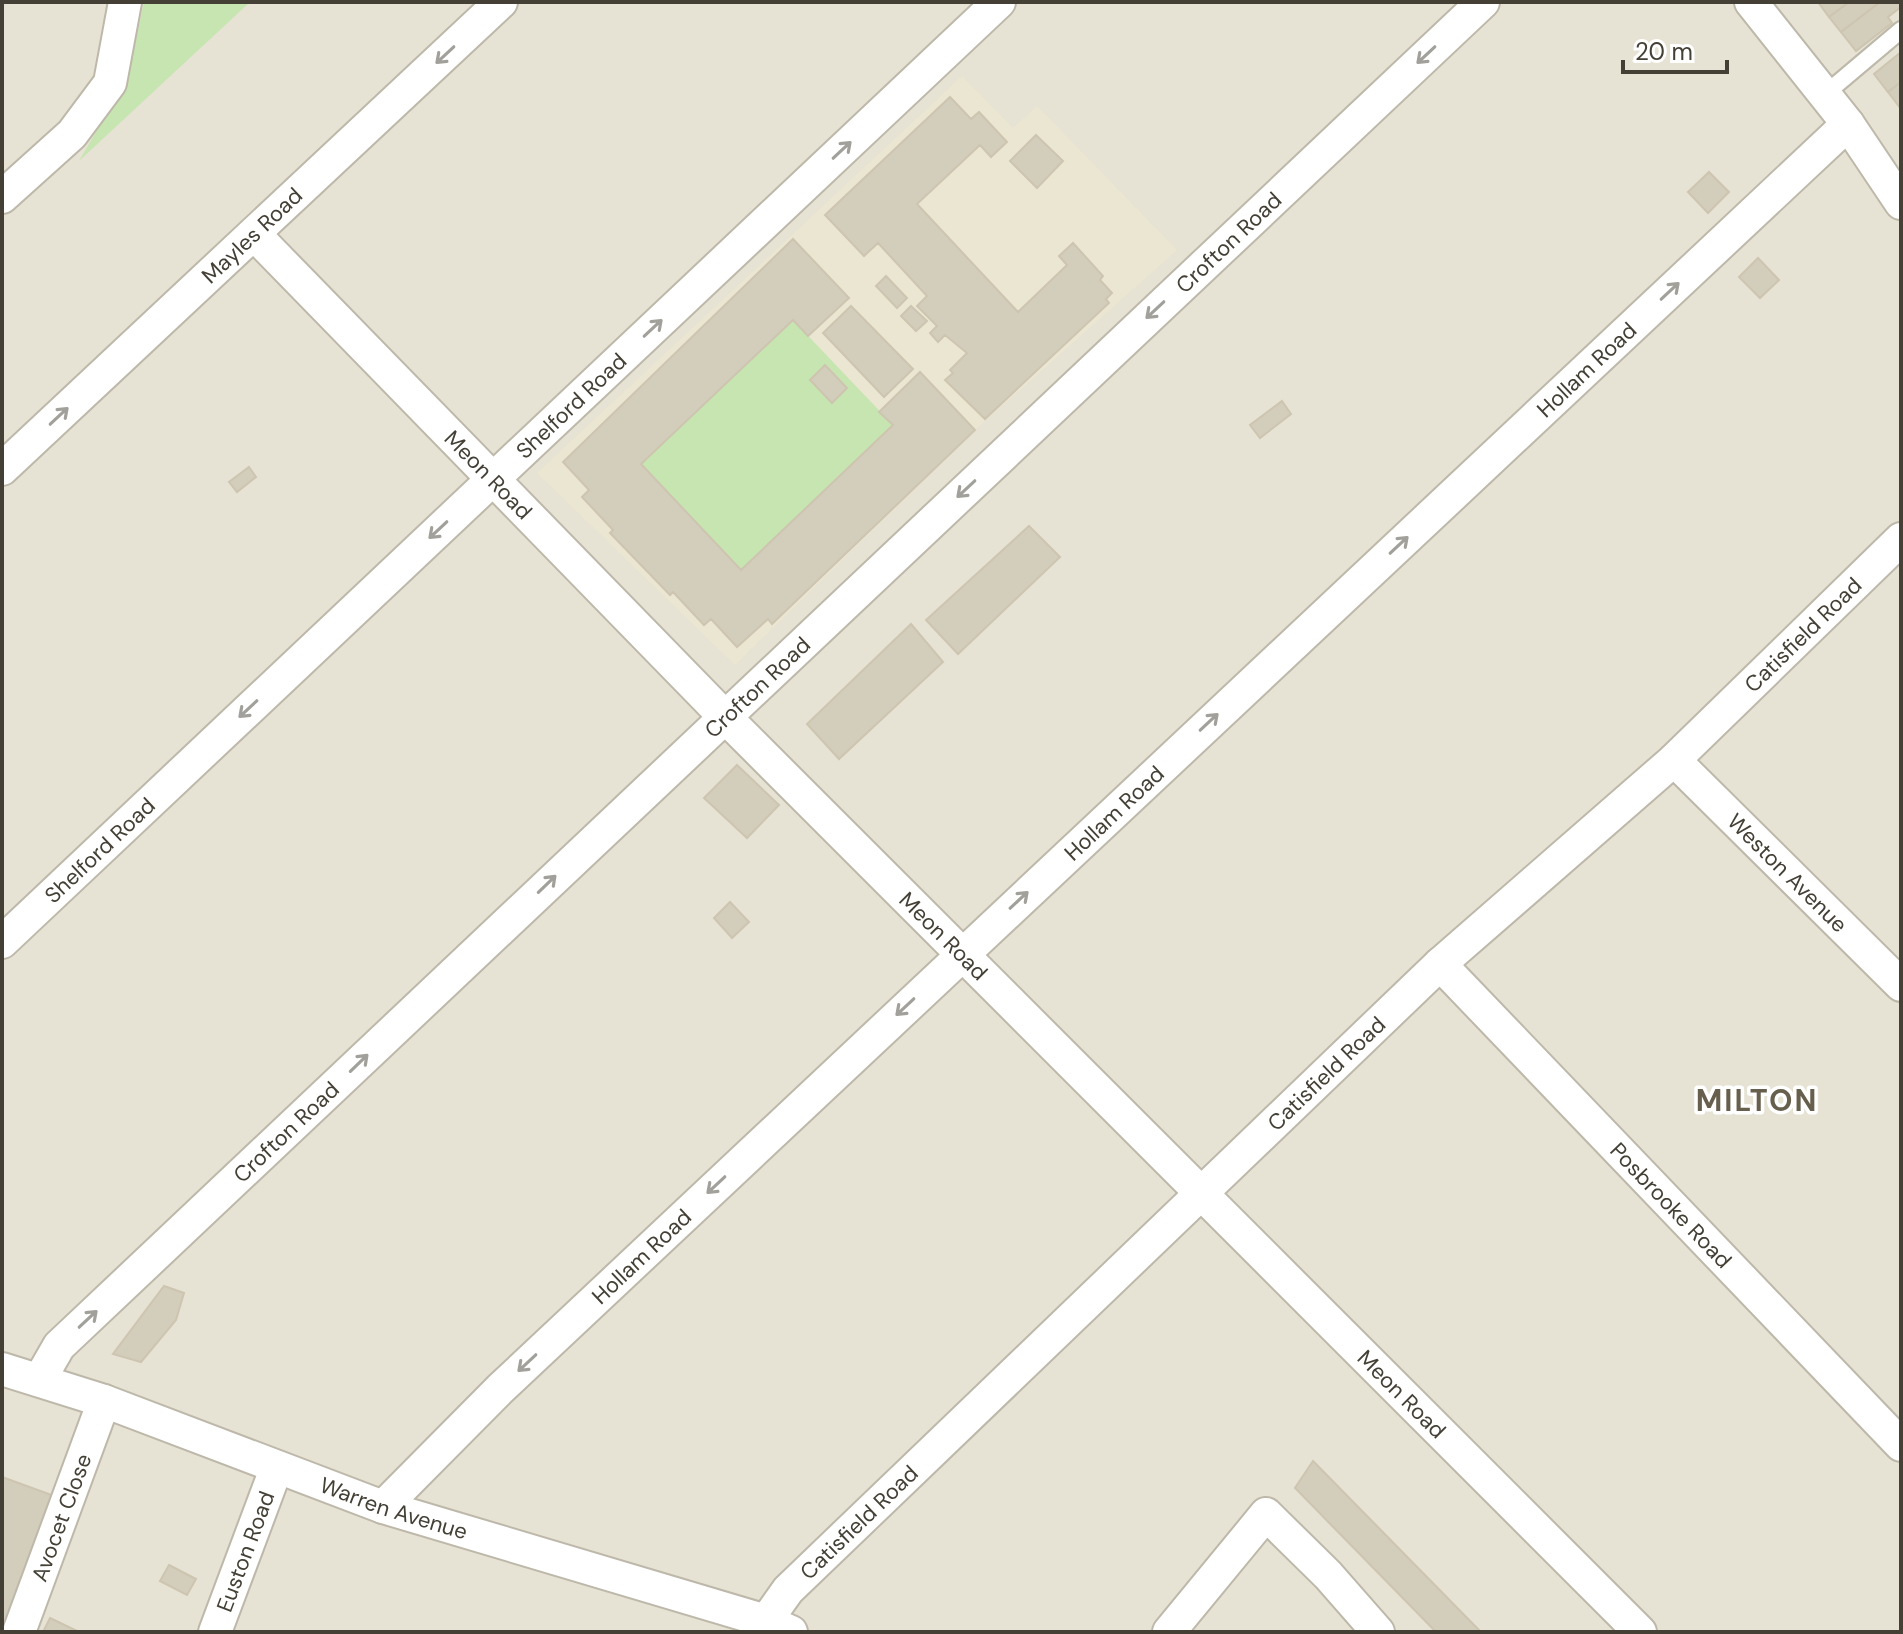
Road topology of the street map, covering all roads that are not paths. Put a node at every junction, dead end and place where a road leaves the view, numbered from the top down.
1 (125, 2) edge
2 (501, 2) edge
3 (999, 2) edge
4 (1483, 2) edge
5 (1751, 2) edge
6 (1901, 30) edge
7 (1824, 95) junction
8 (1848, 124) junction
9 (2, 197) edge
10 (1901, 203) edge
11 (254, 234) junction
12 (2, 469) edge
13 (494, 477) junction
14 (1901, 539) edge
15 (724, 716) junction
16 (1674, 760) junction
17 (2, 942) edge
18 (962, 953) junction
19 (1440, 964) junction
20 (1900, 981) edge
21 (1201, 1193) junction
22 (2, 1369) edge
23 (40, 1379) junction
24 (104, 1401) junction
25 (1901, 1445) edge
26 (276, 1469) junction
27 (383, 1507) junction
28 (778, 1627) edge
29 (19, 1632) edge
30 (215, 1632) edge
31 (1169, 1632) edge
32 (1378, 1632) edge
33 (1640, 1632) edge

1 - 9 street
2 -> 11 street, Mayles Road
13 -> 3 street, Shelford Road
4 -> 15 street, Crofton Road
5 - 7 street
6 - 7 lane
7 - 8 street
8 - 10 street
18 -> 8 street, Hollam Road
12 -> 11 street, Mayles Road
11 - 13 street, Meon Road
13 - 15 street, Meon Road
13 -> 17 street, Shelford Road
14 - 16 street, Catisfield Road
15 - 18 street, Meon Road
23 -> 15 street, Crofton Road
16 - 19 street, Catisfield Road
16 - 20 street, Weston Avenue
18 - 21 street, Meon Road
18 -> 27 street, Hollam Road
19 - 21 street, Catisfield Road
19 - 25 street, Posbrooke Road
21 - 28 street, Catisfield Road
21 - 33 street, Meon Road
22 - 23 street, Warren Avenue
23 - 24 street, Warren Avenue
24 - 26 street, Warren Avenue
24 - 29 street, Avocet Close
26 - 27 street, Warren Avenue
26 - 30 street, Euston Road
27 - 28 street, Warren Avenue
31 - 32 street

